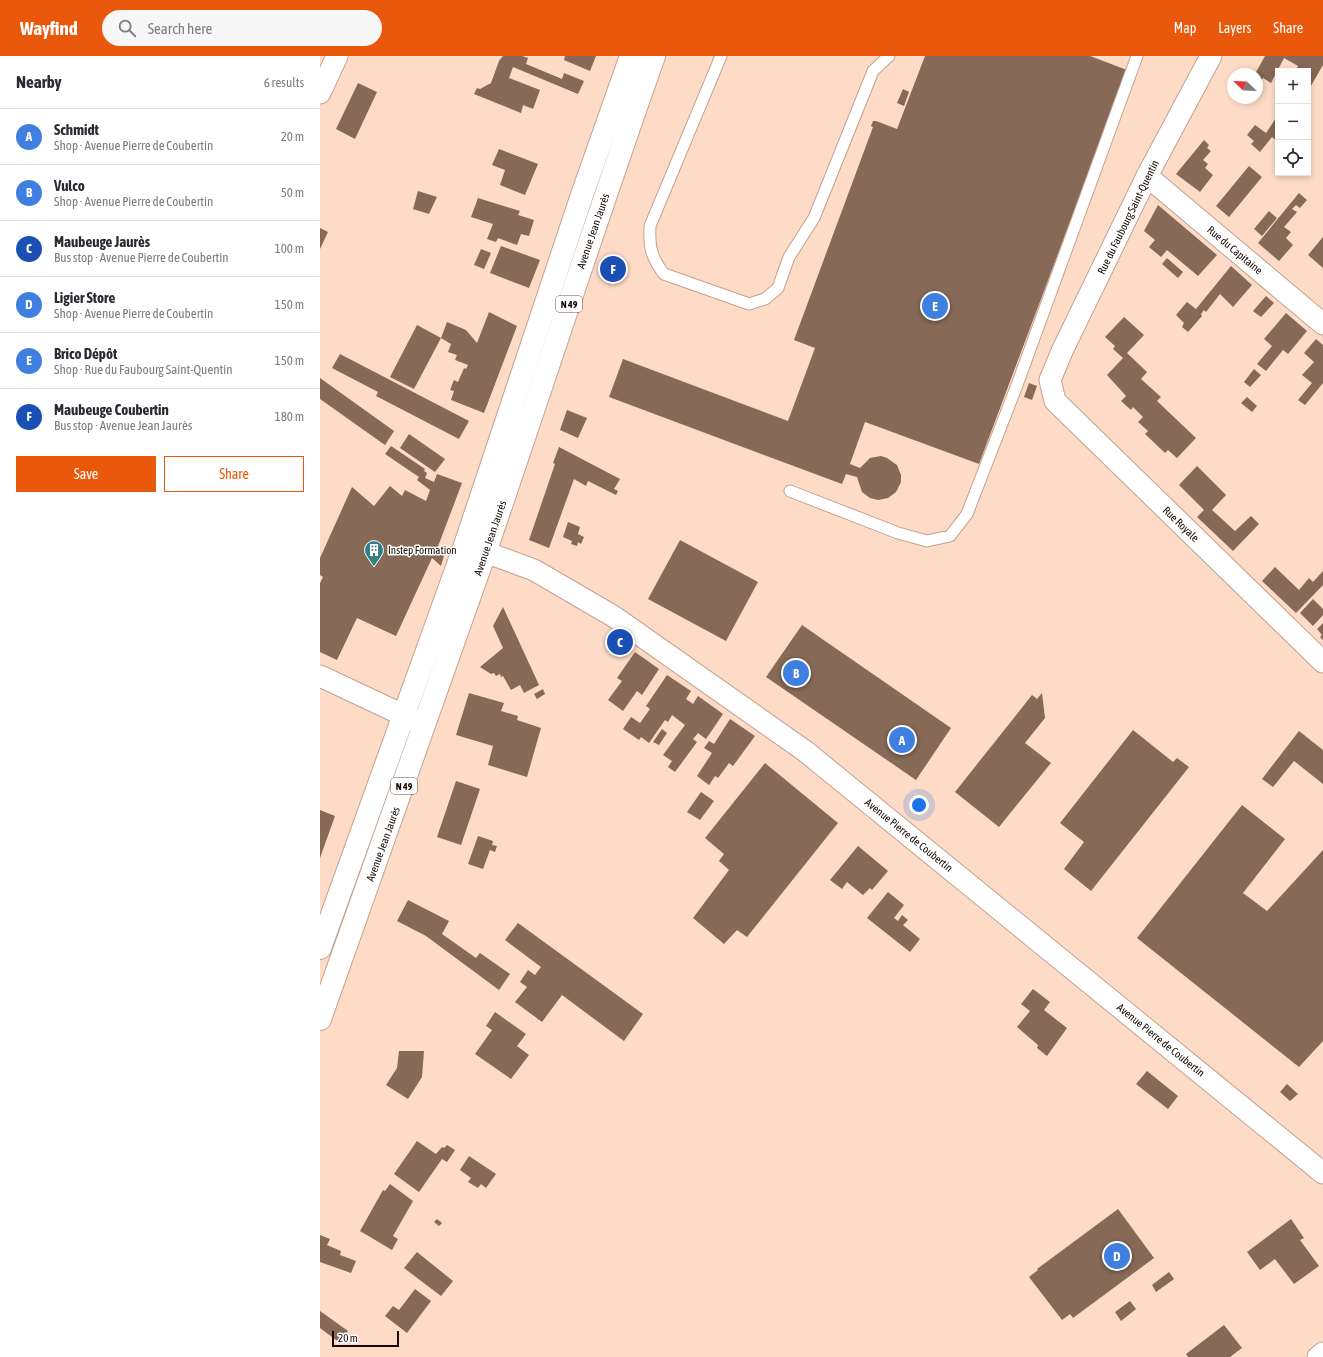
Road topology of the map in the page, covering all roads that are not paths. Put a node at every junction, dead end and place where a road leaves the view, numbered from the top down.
1 (338, 56) edge
2 (631, 56) edge
3 (654, 56) edge
4 (721, 56) edge
5 (889, 56) edge
6 (1137, 56) edge
7 (1211, 56) edge
8 (320, 93) edge
9 (1147, 176) junction
10 (1323, 324) edge
11 (1050, 380) joint
12 (790, 491) dead end
13 (465, 544) junction
14 (485, 552) junction
15 (1323, 662) edge
16 (320, 676) edge
17 (404, 715) junction
18 (424, 725) junction
19 (320, 948) edge
20 (320, 1019) edge
21 (1323, 1173) edge
22 (1323, 1353) edge
23 (1318, 1357) edge

1 - 8 street
2 - 13 main road, Avenue Jean Jaurès / N 49
3 - 14 main road, Avenue Jean Jaurès / N 49
4 - 5 lane
6 - 12 lane
7 - 9 street, Rue du Faubourg Saint-Quentin
9 - 10 street, Rue du Capitaine
9 - 11 street, Rue du Faubourg Saint-Quentin
11 - 15 street, Rue Royale
13 - 14 street, Avenue Pierre de Coubertin
13 - 17 main road, Avenue Jean Jaurès / N 49
14 - 18 main road, Avenue Jean Jaurès / N 49
14 - 21 street, Avenue Pierre de Coubertin
16 - 17 street
17 - 18 street
17 - 19 main road, Avenue Jean Jaurès / N 49
18 - 20 main road, Avenue Jean Jaurès / N 49
22 - 23 street

